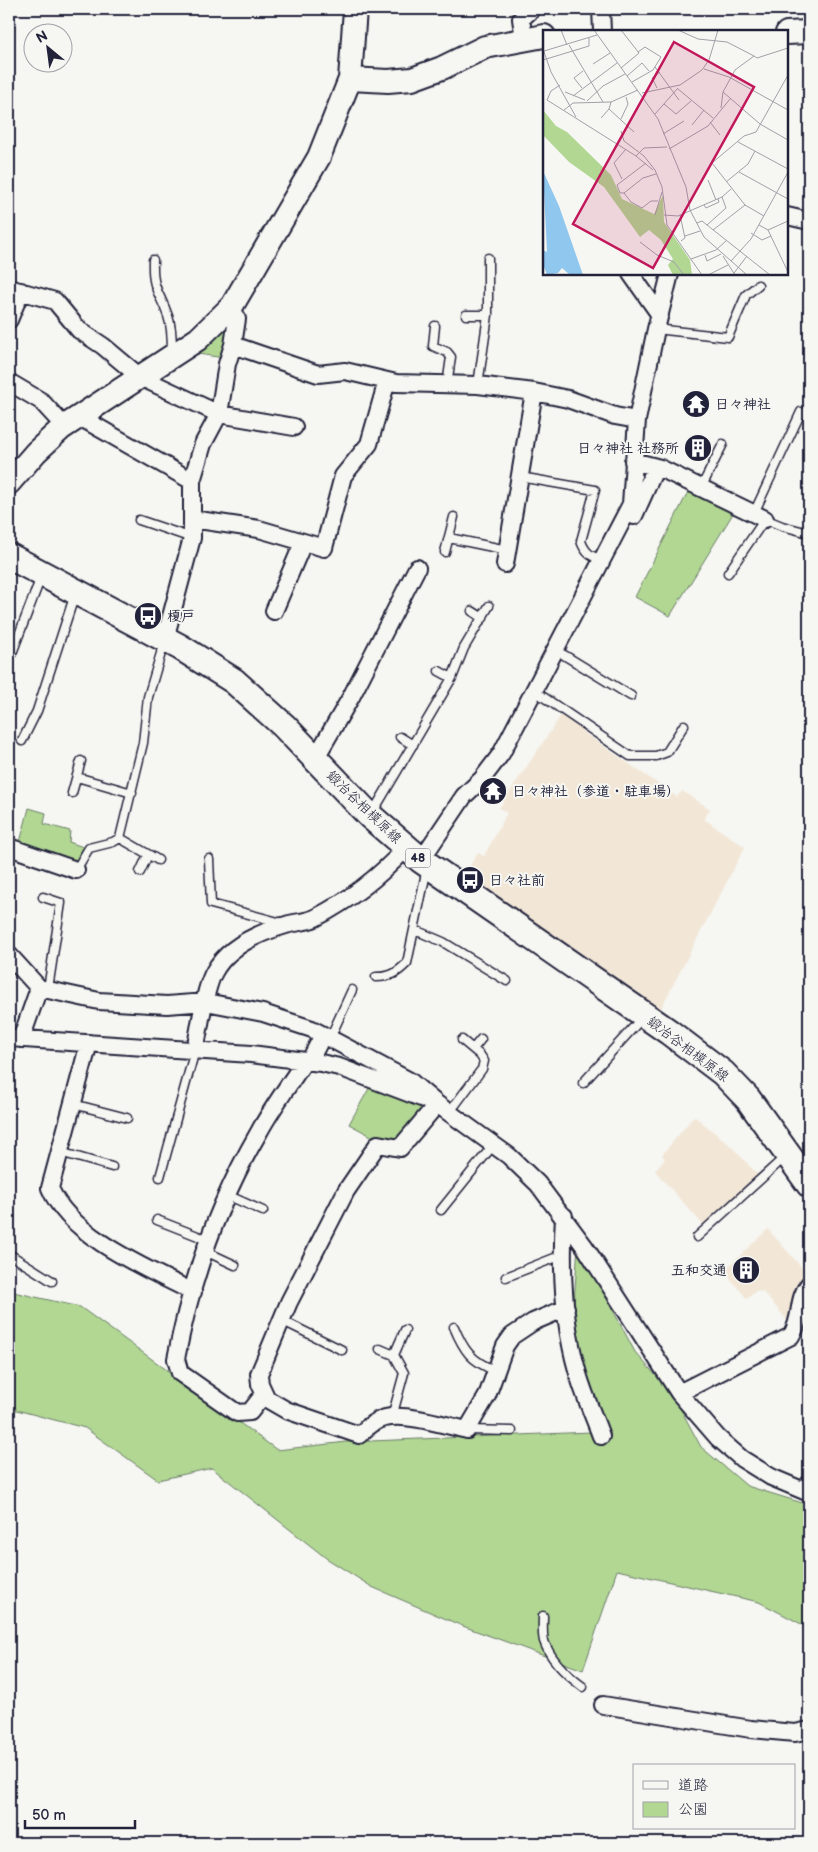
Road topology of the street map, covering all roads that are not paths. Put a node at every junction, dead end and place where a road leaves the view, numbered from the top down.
1 (355, 9) edge
2 (532, 9) edge
3 (601, 9) edge
4 (602, 30) edge
5 (788, 32) edge
6 (809, 32) edge
7 (534, 37) edge
8 (350, 80) junction
9 (788, 216) edge
10 (809, 221) edge
11 (488, 258) dead end
12 (153, 260) dead end
13 (632, 275) edge
14 (670, 275) edge
15 (758, 285) dead end
16 (15, 290) edge
17 (232, 306) junction
18 (466, 315) dead end
19 (488, 315) junction
20 (9, 320) edge
21 (658, 322) junction
22 (435, 326) dead end
23 (233, 345) junction
24 (173, 355) junction
25 (140, 377) junction
26 (387, 381) junction
27 (9, 382) edge
28 (447, 384) junction
29 (478, 385) junction
30 (534, 392) junction
31 (219, 414) junction
32 (809, 416) edge
33 (637, 420) junction
34 (71, 421) junction
35 (294, 427) dead end
36 (723, 444) dead end
37 (633, 461) junction
38 (656, 467) junction
39 (520, 477) junction
40 (192, 481) junction
41 (9, 483) edge
42 (701, 488) junction
43 (638, 495) junction
44 (759, 516) junction
45 (454, 517) dead end
46 (192, 519) junction
47 (139, 520) dead end
48 (809, 533) edge
49 (192, 538) junction
50 (449, 538) junction
51 (303, 543) junction
52 (445, 552) dead end
53 (9, 556) edge
54 (506, 557) joint
55 (607, 563) junction
56 (417, 568) dead end
57 (728, 573) dead end
58 (42, 574) junction
59 (76, 592) junction
60 (489, 606) dead end
61 (274, 611) dead end
62 (472, 611) dead end
63 (483, 618) junction
64 (165, 639) junction
65 (560, 652) junction
66 (9, 661) edge
67 (439, 671) dead end
68 (452, 678) junction
69 (538, 695) junction
70 (631, 696) dead end
71 (684, 725) dead end
72 (400, 737) dead end
73 (22, 741) dead end
74 (413, 745) junction
75 (315, 759) junction
76 (81, 761) dead end
77 (77, 776) junction
78 (72, 793) dead end
79 (132, 793) junction
80 (370, 816) junction
81 (120, 838) junction
82 (9, 848) edge
83 (148, 855) junction
84 (418, 858) junction
85 (209, 859) dead end
86 (158, 860) dead end
87 (76, 870) joint
88 (140, 872) dead end
89 (43, 898) dead end
90 (287, 924) junction
91 (415, 930) junction
92 (9, 955) edge
93 (376, 977) dead end
94 (507, 981) dead end
95 (44, 989) junction
96 (352, 990) dead end
97 (206, 1002) junction
98 (644, 1016) junction
99 (327, 1036) junction
100 (15, 1038) edge
101 (481, 1039) dead end
102 (462, 1040) dead end
103 (89, 1043) junction
104 (473, 1049) junction
105 (195, 1050) junction
106 (307, 1062) junction
107 (583, 1083) dead end
108 (73, 1104) junction
109 (443, 1109) junction
110 (127, 1118) dead end
111 (494, 1144) junction
112 (60, 1152) junction
113 (787, 1154) junction
114 (112, 1167) dead end
115 (160, 1177) dead end
116 (809, 1184) edge
117 (227, 1195) junction
118 (441, 1210) dead end
119 (262, 1211) dead end
120 (564, 1216) junction
121 (158, 1220) dead end
122 (697, 1237) dead end
123 (207, 1246) junction
124 (9, 1254) edge
125 (562, 1255) junction
126 (235, 1265) dead end
127 (506, 1277) dead end
128 (52, 1281) dead end
129 (809, 1284) edge
130 (193, 1292) junction
131 (566, 1308) junction
132 (281, 1320) junction
133 (454, 1327) dead end
134 (804, 1327) edge
135 (405, 1330) dead end
136 (380, 1349) dead end
137 (342, 1350) dead end
138 (394, 1355) junction
139 (496, 1371) junction
140 (679, 1393) junction
141 (264, 1394) junction
142 (391, 1418) junction
143 (467, 1430) junction
144 (512, 1431) dead end
145 (601, 1436) dead end
146 (809, 1477) edge
147 (804, 1492) edge
148 (542, 1616) dead end
149 (583, 1687) dead end
150 (603, 1705) dead end
151 (809, 1730) edge

1 - 8 street
2 - 7 street
3 - 4 street
5 - 6 street
7 - 8 street
8 - 17 street
9 - 10 street
11 - 19 lane
12 - 24 lane
13 - 21 street
14 - 21 street
15 - 21 lane
16 - 20 street
16 - 25 street
17 - 23 street
17 - 24 street
18 - 19 lane
19 - 29 lane
21 - 33 street
22 - 28 lane
23 - 26 street
23 - 31 street
24 - 25 street
25 - 31 street
25 - 34 street
26 - 28 street
26 - 51 street
27 - 34 street
28 - 29 street
29 - 30 street
30 - 33 street
30 - 39 street
31 - 35 street
31 - 40 street
32 - 44 lane
33 - 37 street
34 - 40 street
34 - 41 street
36 - 42 lane
37 - 38 street
37 - 43 street
38 - 42 street
38 - 43 street
39 - 54 street
39 - 55 lane
40 - 46 street
42 - 44 street
43 - 55 street
44 - 48 lane
44 - 57 lane
45 - 50 lane
46 - 49 street
46 - 51 street
47 - 49 lane
49 - 64 street
50 - 52 lane
50 - 54 lane
51 - 61 street
53 - 58 main road, 鍛冶谷相模原線 / 48
55 - 65 street
56 - 75 street
58 - 59 main road, 鍛冶谷相模原線 / 48
58 - 66 lane
59 - 64 main road, 鍛冶谷相模原線 / 48
59 - 73 lane
60 - 63 lane
62 - 63 lane
63 - 68 lane
64 - 75 main road, 鍛冶谷相模原線 / 48
64 - 79 lane
65 - 69 street
65 - 70 lane
67 - 68 lane
68 - 74 lane
69 - 71 lane
69 - 84 street
72 - 74 lane
74 - 80 lane
75 - 80 main road, 鍛冶谷相模原線 / 48
76 - 77 lane
77 - 78 lane
77 - 79 lane
79 - 81 lane
80 - 84 main road, 鍛冶谷相模原線 / 48
81 - 83 lane
81 - 87 lane
82 - 87 street
83 - 86 lane
83 - 88 lane
84 - 90 street
84 - 91 lane
84 - 98 main road, 鍛冶谷相模原線 / 48
85 - 90 lane
89 - 95 lane
90 - 97 street
91 - 93 lane
91 - 94 lane
92 - 95 street
95 - 97 street
95 - 100 street
96 - 99 lane
97 - 99 street
97 - 105 street
98 - 107 lane
98 - 113 main road, 鍛冶谷相模原線 / 48
99 - 106 street
99 - 109 street
100 - 103 street
101 - 104 lane
102 - 104 lane
103 - 105 street
103 - 108 street
104 - 109 lane
105 - 106 street
105 - 115 lane
106 - 109 street
106 - 117 street
108 - 110 lane
108 - 112 street
109 - 111 street
109 - 132 street
111 - 118 lane
111 - 120 street
112 - 114 lane
112 - 130 street
113 - 116 main road, 鍛冶谷相模原線 / 48
113 - 122 lane
117 - 119 lane
117 - 123 street
120 - 125 street
120 - 140 street
121 - 123 lane
123 - 126 lane
123 - 130 street
124 - 128 lane
125 - 127 lane
125 - 131 street
129 - 134 street
130 - 141 street
131 - 139 street
131 - 145 street
132 - 137 lane
132 - 141 street
133 - 139 lane
134 - 140 street
135 - 138 lane
136 - 138 lane
138 - 142 lane
139 - 143 street
140 - 147 street
141 - 142 street
142 - 143 street
143 - 144 lane
146 - 147 lane
148 - 149 lane
150 - 151 street

